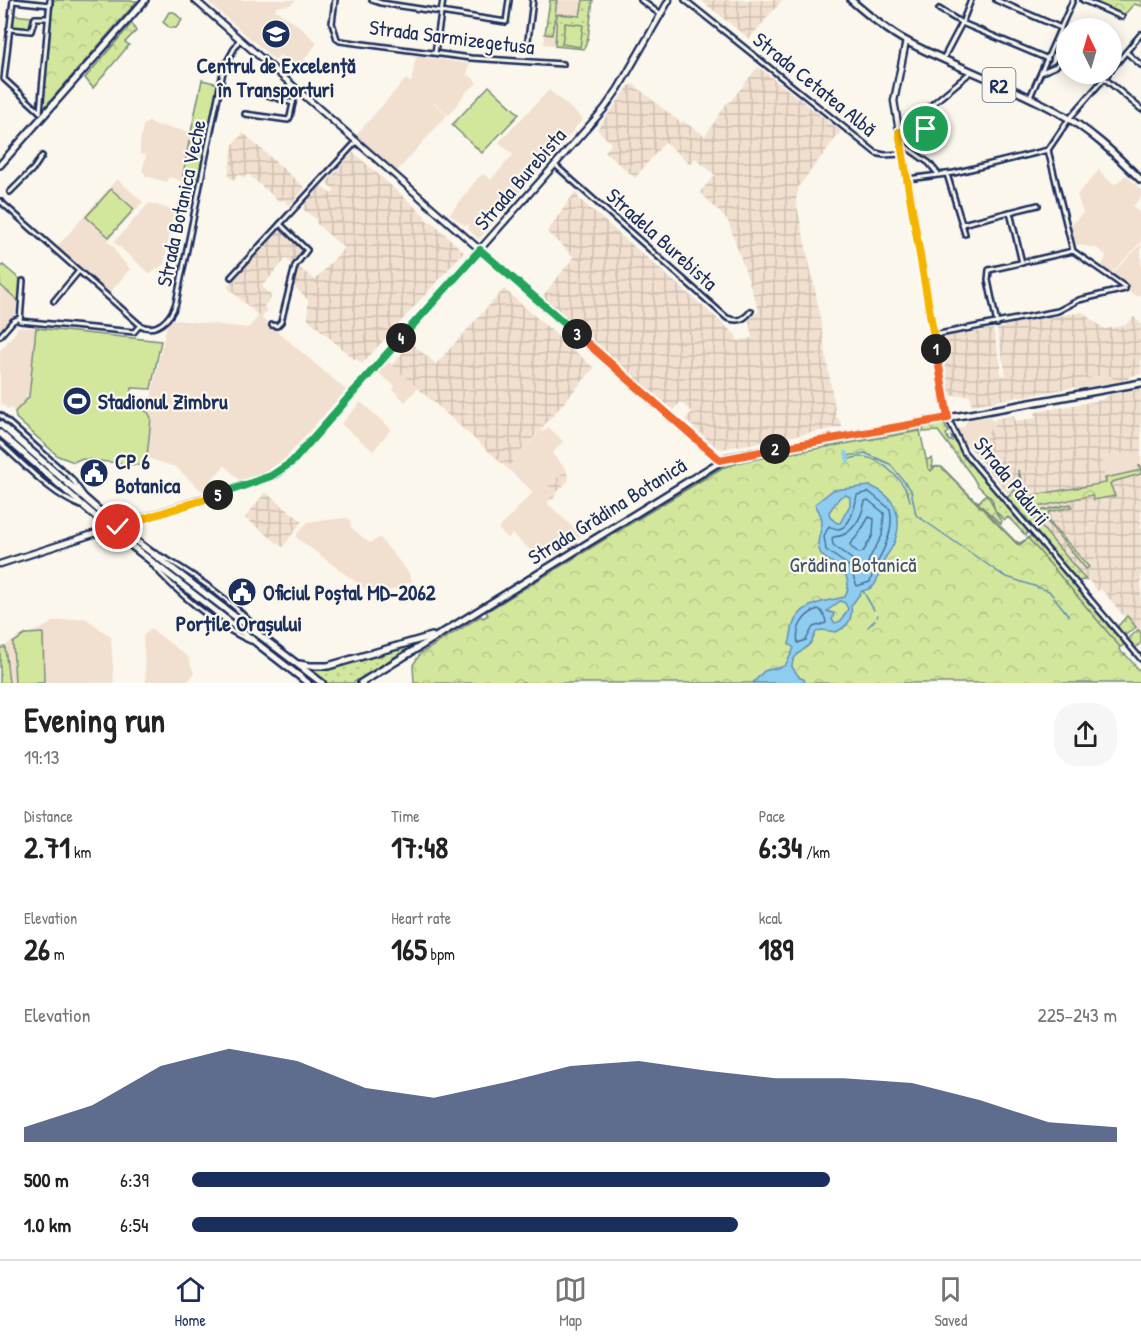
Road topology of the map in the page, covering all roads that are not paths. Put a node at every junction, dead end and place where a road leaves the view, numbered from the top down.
1 (13, 0) edge
2 (145, 0) edge
3 (195, 0) edge
4 (335, 0) edge
5 (372, 0) edge
6 (443, 0) edge
7 (509, 0) edge
8 (533, 0) edge
9 (641, 0) edge
10 (669, 0) edge
11 (685, 0) edge
12 (851, 0) edge
13 (971, 0) edge
14 (996, 0) edge
15 (1073, 0) edge
16 (1083, 0) edge
17 (50, 2) edge
18 (939, 9) dead end
19 (441, 13) junction
20 (661, 15) junction
21 (1122, 17) dead end
22 (49, 18) junction
23 (1065, 18) edge
24 (962, 23) junction
25 (1056, 26) edge
26 (9, 29) junction
27 (1141, 34) edge
28 (241, 39) junction
29 (528, 40) dead end
30 (1056, 40) edge
31 (906, 42) junction
32 (1126, 52) junction
33 (435, 53) junction
34 (1122, 57) edge
35 (943, 59) junction
36 (1048, 59) junction
37 (563, 64) dead end
38 (1141, 64) edge
39 (1056, 66) edge
40 (972, 72) junction
41 (1042, 72) junction
42 (1099, 84) edge
43 (1111, 84) edge
44 (294, 86) junction
45 (250, 90) dead end
46 (1029, 98) junction
47 (280, 99) junction
48 (293, 103) junction
49 (1141, 109) edge
50 (41, 114) junction
51 (245, 114) dead end
52 (1069, 119) junction
53 (945, 124) dead end
54 (899, 132) junction
55 (357, 141) junction
56 (900, 144) junction
57 (1048, 150) junction
58 (902, 154) junction
59 (42, 156) dead end
60 (0, 165) edge
61 (555, 165) junction
62 (938, 174) junction
63 (947, 174) junction
64 (906, 179) junction
65 (1141, 180) edge
66 (10, 192) dead end
67 (0, 201) edge
68 (1038, 205) dead end
69 (1010, 212) junction
70 (280, 224) junction
71 (962, 224) junction
72 (965, 234) dead end
73 (480, 250) junction
74 (1073, 251) junction
75 (1022, 263) junction
76 (80, 271) junction
77 (231, 277) dead end
78 (23, 281) dead end
79 (54, 300) dead end
80 (751, 311) dead end
81 (20, 318) junction
82 (997, 324) junction
83 (140, 325) junction
84 (272, 325) dead end
85 (933, 335) junction
86 (0, 336) edge
87 (1141, 383) edge
88 (0, 415) edge
89 (948, 418) junction
90 (0, 424) edge
91 (0, 433) edge
92 (0, 443) edge
93 (720, 460) junction
94 (84, 498) junction
95 (81, 506) junction
96 (118, 527) junction
97 (110, 530) junction
98 (0, 564) edge
99 (440, 634) junction
100 (1141, 659) edge
101 (296, 663) junction
102 (290, 669) junction
103 (308, 683) edge
104 (322, 683) edge
105 (361, 683) edge

1 - 17 street
1 - 26 street
2 - 50 main road
3 - 28 main road
4 - 33 street, Strada Sarmizegetusa
5 - 19 street
6 - 19 street
7 - 19 street
8 - 29 street
9 - 20 street
10 - 20 main road, Strada Burebista
11 - 58 street, Strada Cetatea Albă
12 - 31 main road, R2
13 - 24 street
14 - 25 street
15 - 23 street
16 - 21 street
17 - 22 street
18 - 24 street
19 - 33 street
20 - 61 main road, Strada Burebista
22 - 26 street
22 - 50 street
24 - 35 street
24 - 36 street
26 - 50 street
27 - 32 street
28 - 44 main road
28 - 83 street, Strada Botanica Veche
30 - 36 street
31 - 35 main road, R2
31 - 54 main road, Strada Pădurii
32 - 34 street
32 - 38 street
33 - 37 street, Strada Sarmizegetusa
35 - 40 main road, R2
36 - 41 street
39 - 41 street
40 - 46 main road, R2
40 - 54 street
41 - 46 street
42 - 52 street
43 - 49 street
44 - 47 street
44 - 48 street
44 - 55 main road
45 - 47 street
46 - 52 main road, R2
47 - 48 street
48 - 51 street
50 - 60 main road
52 - 57 street
52 - 65 main road, R2
53 - 54 street
54 - 56 main road, Strada Pădurii
55 - 70 street
55 - 73 main road
56 - 58 main road, Strada Pădurii
56 - 62 street
57 - 63 street
57 - 74 street
58 - 64 main road, Strada Pădurii
59 - 66 street
61 - 73 main road, Strada Burebista
61 - 80 street, Stradela Burebista
62 - 63 street
62 - 64 street
63 - 71 street
64 - 85 main road, Strada Pădurii
67 - 76 street
68 - 69 street
69 - 71 street
69 - 75 street
70 - 77 street
70 - 84 street
71 - 72 street
73 - 93 main road
73 - 96 main road, Strada Burebista
74 - 75 street
74 - 82 street
75 - 82 street
76 - 79 street
76 - 83 street
78 - 81 street
81 - 83 street
81 - 86 street
82 - 85 street
85 - 89 main road, Strada Pădurii
87 - 89 main road, Strada Grădina Botanică
88 - 94 street
89 - 93 main road, Strada Grădina Botanică
89 - 100 street, Strada Pădurii
90 - 94 main road
91 - 95 main road
92 - 95 street
93 - 99 main road, Strada Grădina Botanică
94 - 96 main road
95 - 97 main road
96 - 97 main road, Strada Burebista
96 - 101 main road
97 - 98 main road, Strada Burebista
97 - 102 main road
99 - 101 main road
99 - 105 main road, Strada Grădina Botanică
101 - 102 main road
101 - 104 main road
102 - 103 main road

